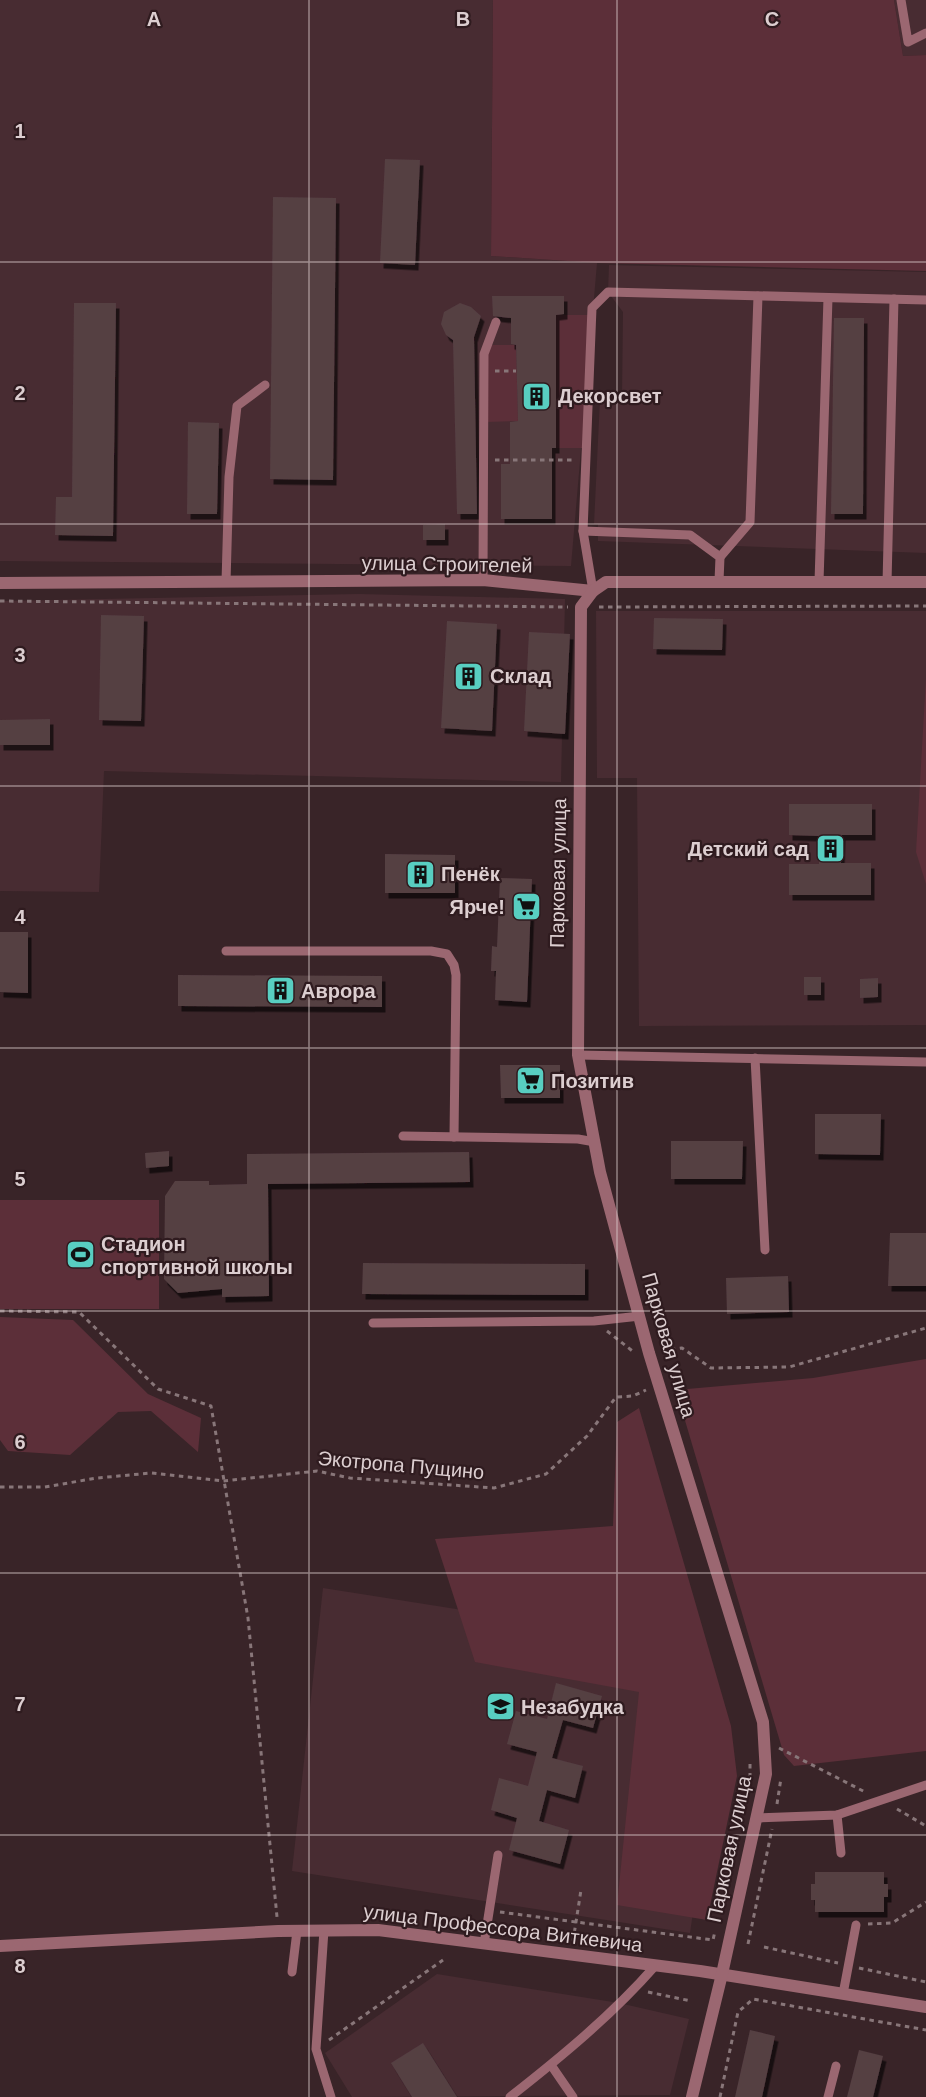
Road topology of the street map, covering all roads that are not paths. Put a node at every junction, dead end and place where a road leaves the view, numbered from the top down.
1 (902, 0) edge
2 (926, 33) edge
3 (758, 296) junction
4 (828, 298) junction
5 (894, 299) junction
6 (926, 300) edge
7 (496, 322) dead end
8 (265, 385) dead end
9 (583, 531) junction
10 (720, 557) junction
11 (483, 580) junction
12 (719, 581) junction
13 (0, 582) edge
14 (226, 582) junction
15 (819, 582) junction
16 (926, 582) edge
17 (887, 583) junction
18 (593, 591) junction
19 (226, 951) dead end
20 (578, 1055) junction
21 (755, 1059) junction
22 (926, 1062) edge
23 (403, 1136) dead end
24 (454, 1137) junction
25 (595, 1142) junction
26 (765, 1250) dead end
27 (640, 1316) junction
28 (373, 1323) dead end
29 (926, 1785) edge
30 (837, 1815) junction
31 (757, 1818) junction
32 (841, 1853) dead end
33 (498, 1855) dead end
34 (856, 1925) road end
35 (297, 1930) junction
36 (324, 1930) junction
37 (484, 1944) junction
38 (0, 1946) edge
39 (655, 1966) junction
40 (292, 1971) dead end
41 (722, 1974) junction
42 (843, 1994) junction
43 (926, 2007) edge
44 (551, 2065) junction
45 (836, 2066) dead end
46 (331, 2097) edge
47 (510, 2097) edge
48 (573, 2097) edge
49 (692, 2097) edge
50 (828, 2097) edge

1 - 2 lane
3 - 4 lane
3 - 9 lane
3 - 10 lane
4 - 5 lane
4 - 15 lane
5 - 6 lane
5 - 17 lane
7 - 11 lane
8 - 14 lane
9 - 10 lane
9 - 18 lane
10 - 12 lane
11 - 14 street, улица Строителей
11 - 18 street, улица Строителей
12 - 15 street, улица Строителей
12 - 18 street, улица Строителей
13 - 14 street, улица Строителей
15 - 17 street, улица Строителей
16 - 17 street, улица Строителей
18 - 20 street, Парковая улица
19 - 24 lane
20 - 21 lane
20 - 25 street, Парковая улица
21 - 22 lane
21 - 26 lane
23 - 24 lane
24 - 25 lane
25 - 27 street, Парковая улица
27 - 28 lane
27 - 31 street, Парковая улица
29 - 30 lane
30 - 31 lane
30 - 32 lane
31 - 41 street, Парковая улица
33 - 37 lane
34 - 42 lane
35 - 36 street, улица Профессора Виткевича
35 - 38 street, улица Профессора Виткевича
35 - 40 lane
36 - 37 street, улица Профессора Виткевича
36 - 46 lane
37 - 39 street, улица Профессора Виткевича
39 - 41 street, улица Профессора Виткевича
39 - 44 lane
41 - 42 street, улица Профессора Виткевича
41 - 49 street, Парковая улица
42 - 43 street, улица Профессора Виткевича
44 - 47 lane
44 - 48 lane
45 - 50 lane

